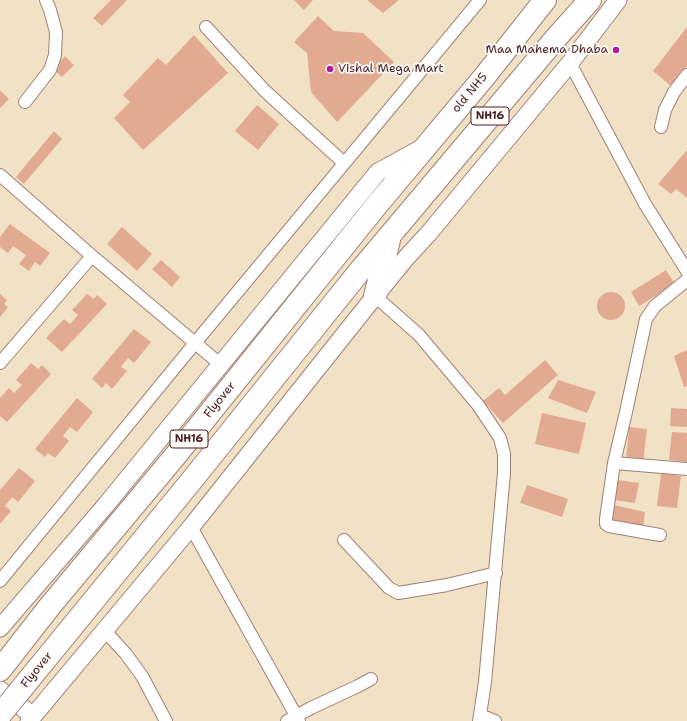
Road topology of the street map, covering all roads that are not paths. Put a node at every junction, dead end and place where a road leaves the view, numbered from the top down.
1 (46, 0) edge
2 (480, 0) edge
3 (545, 0) edge
4 (590, 0) edge
5 (618, 0) edge
6 (206, 27) dead end
7 (570, 63) junction
8 (687, 75) edge
9 (25, 102) dead end
10 (661, 127) dead end
11 (424, 147) junction
12 (344, 163) junction
13 (0, 175) edge
14 (391, 233) junction
15 (92, 256) junction
16 (687, 272) edge
17 (375, 296) junction
18 (195, 343) junction
19 (0, 363) edge
20 (220, 364) junction
21 (614, 463) junction
22 (687, 469) edge
23 (192, 527) junction
24 (660, 535) dead end
25 (344, 540) dead end
26 (496, 573) junction
27 (0, 581) edge
28 (0, 628) edge
29 (105, 631) junction
30 (0, 670) edge
31 (371, 679) dead end
32 (0, 690) edge
33 (0, 715) edge
34 (31, 718) edge
35 (479, 718) edge
36 (294, 719) edge
37 (166, 721) edge
38 (495, 721) edge

1 - 9 street
2 - 12 street
3 - 11 highway, old NH5 / NH16
4 - 14 highway, NH16 / NH16
5 - 7 street
6 - 12 street
7 - 16 street
7 - 17 street
8 - 10 street
11 - 20 street
11 - 30 highway, Flyover / NH16
12 - 18 street
13 - 15 street
14 - 17 highway
14 - 33 highway, Flyover / NH16, bridge
15 - 18 street
15 - 19 street
16 - 21 street
17 - 23 street
17 - 26 street
18 - 20 street
18 - 27 street
20 - 28 street
21 - 22 street
21 - 24 street
23 - 29 street
23 - 36 street
25 - 26 street
26 - 35 street
29 - 34 street
29 - 37 street
31 - 36 street
32 - 34 street
35 - 38 street

